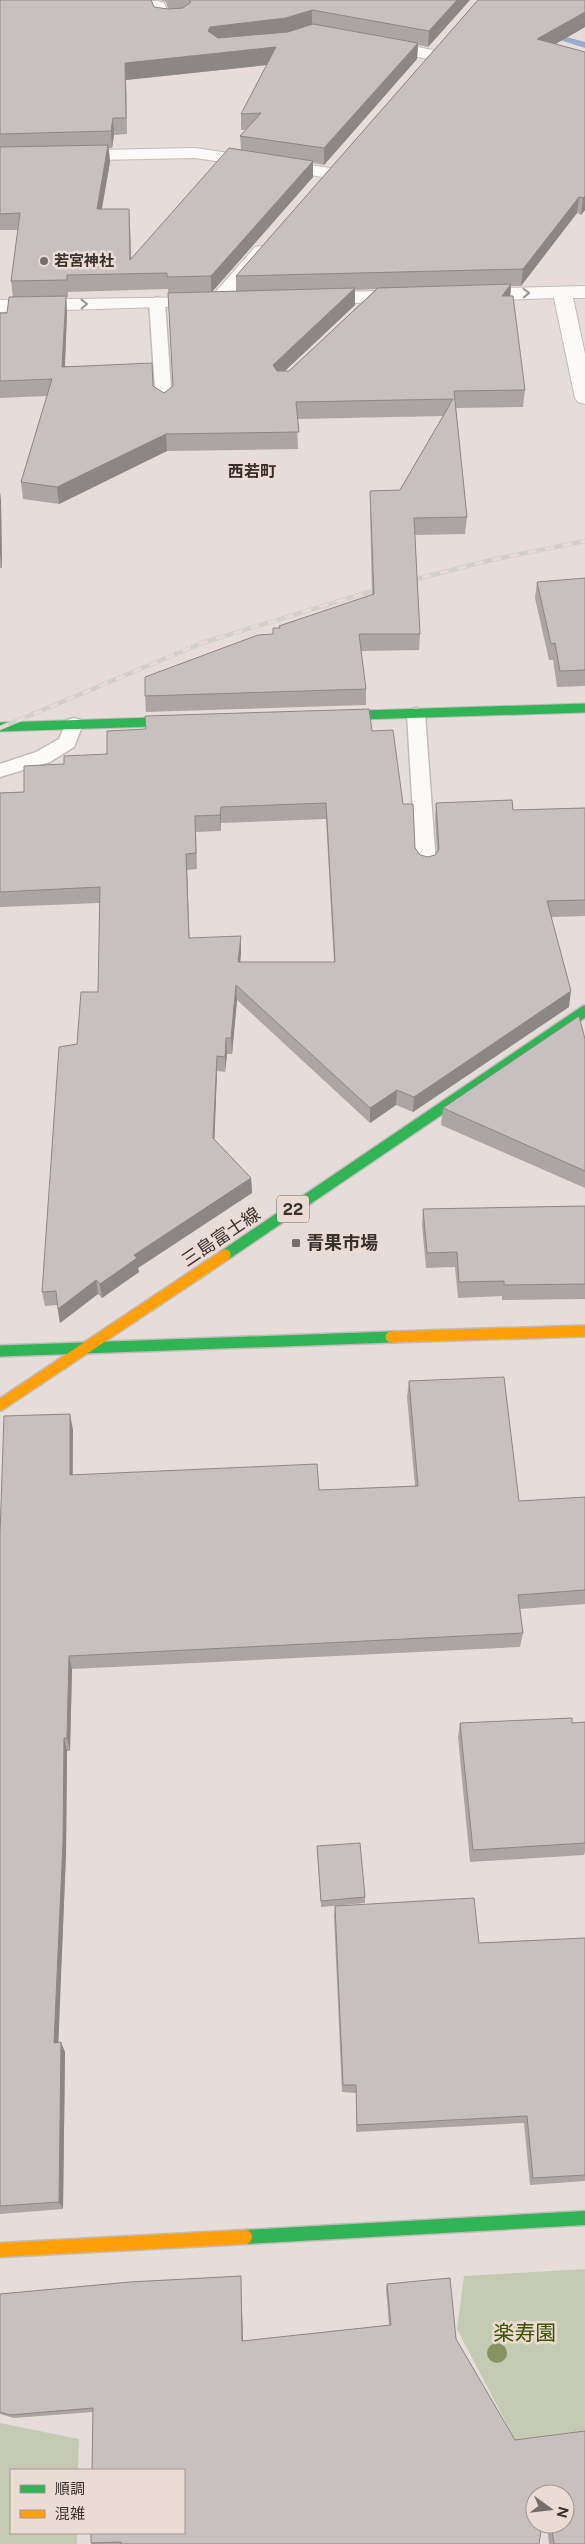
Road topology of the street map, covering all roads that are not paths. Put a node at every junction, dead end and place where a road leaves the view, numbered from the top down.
1 (100, 0) edge
2 (182, 18) edge
3 (445, 41) edge
4 (364, 42) edge
5 (433, 55) junction
6 (420, 70) edge
7 (0, 157) edge
8 (343, 159) edge
9 (330, 173) junction
10 (317, 188) edge
11 (273, 237) edge
12 (562, 292) junction
13 (585, 292) edge
14 (453, 295) edge
15 (424, 296) edge
16 (374, 297) junction
17 (296, 299) edge
18 (246, 300) edge
19 (217, 301) junction
20 (157, 302) junction
21 (0, 306) edge
22 (360, 310) edge
23 (585, 398) edge
24 (164, 403) edge
25 (585, 708) edge
26 (416, 714) junction
27 (318, 717) edge
28 (191, 721) edge
29 (74, 724) junction
30 (0, 727) edge
31 (0, 771) edge
32 (426, 864) edge
33 (585, 1011) edge
34 (585, 1331) edge
35 (92, 1346) junction
36 (0, 1351) edge
37 (0, 1406) edge
38 (585, 2218) edge
39 (0, 2250) edge

1 - 2 street
3 - 5 street
4 - 5 street
5 - 6 street
7 - 9 street
8 - 9 street
9 - 10 street
11 - 19 street
12 - 13 street
14 -> 12 street
12 - 23 street
15 - 16 street
16 - 17 street
16 - 22 lane
18 - 19 street
19 - 20 street
21 -> 20 street
20 - 24 lane
25 - 26 street
26 - 27 street
26 - 32 lane
28 - 29 street
29 - 30 street
29 - 31 lane
33 - 35 street, 三島富士線 / 22
34 - 35 street
35 - 36 street
35 - 37 street, 三島富士線 / 22
38 - 39 street

